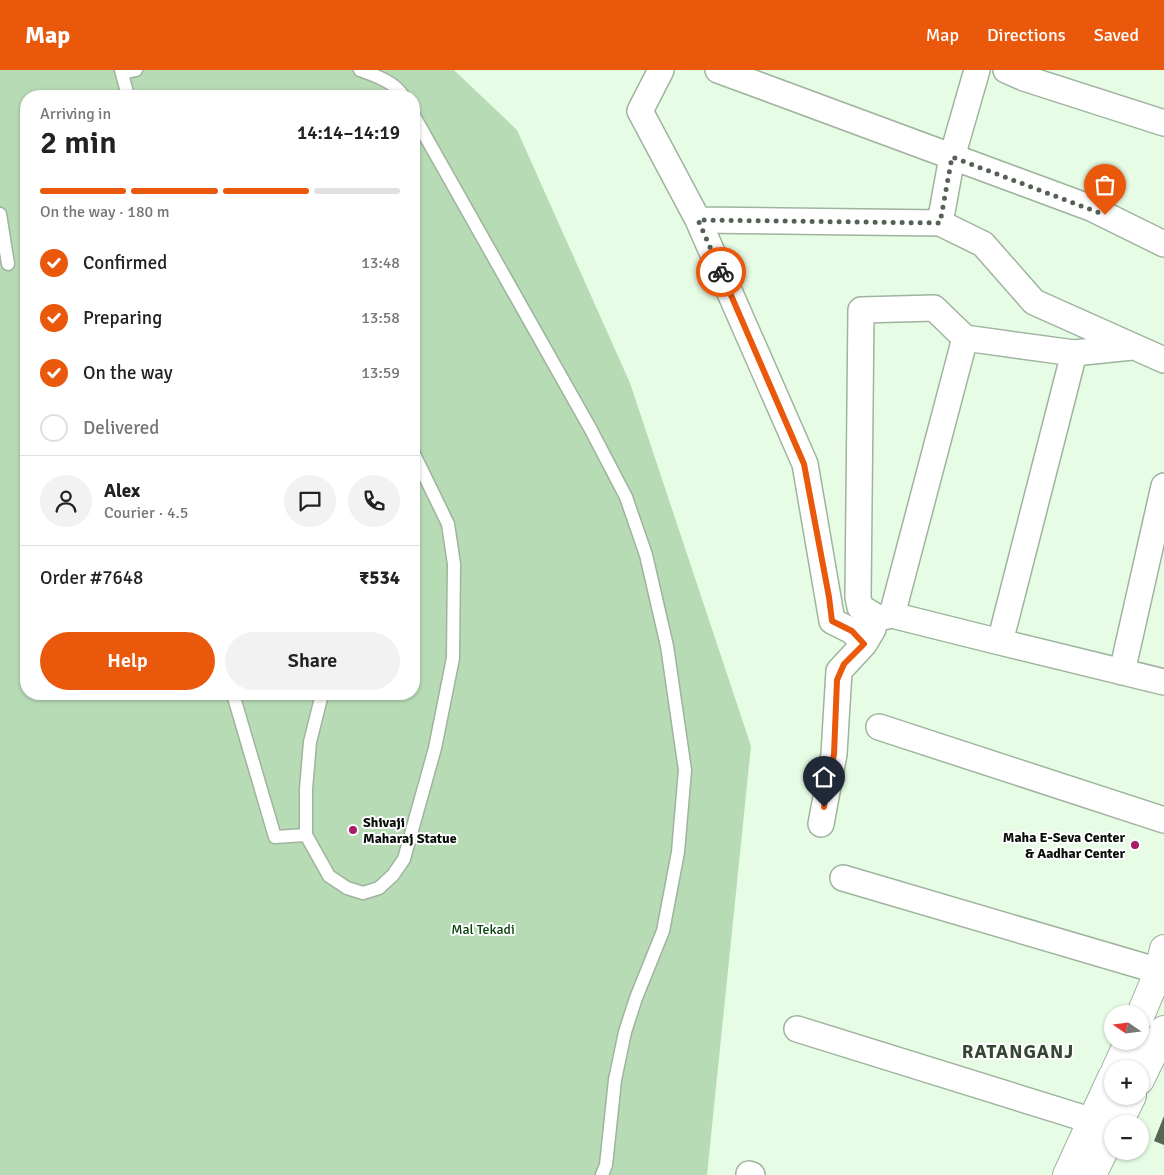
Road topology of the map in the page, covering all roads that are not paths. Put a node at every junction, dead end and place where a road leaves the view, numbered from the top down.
1 (136, 70) edge
2 (360, 70) edge
3 (661, 70) edge
4 (718, 70) edge
5 (977, 70) edge
6 (1006, 70) edge
7 (121, 71) edge
8 (126, 90) edge
9 (399, 90) edge
10 (1164, 123) edge
11 (420, 127) edge
12 (952, 157) junction
13 (0, 214) edge
14 (698, 220) junction
15 (940, 223) junction
16 (1164, 244) edge
17 (8, 264) dead end
18 (965, 338) junction
19 (1132, 347) junction
20 (1074, 353) junction
21 (1164, 360) edge
22 (420, 466) edge
23 (1164, 486) edge
24 (885, 616) junction
25 (1000, 642) junction
26 (864, 644) junction
27 (1122, 672) junction
28 (1164, 682) edge
29 (235, 700) edge
30 (320, 700) edge
31 (879, 727) dead end
32 (1164, 820) edge
33 (821, 824) dead end
34 (306, 835) junction
35 (843, 878) dead end
36 (1162, 960) edge
37 (1144, 1005) edge
38 (797, 1028) dead end
39 (1164, 1030) edge
40 (1149, 1061) edge
41 (1125, 1105) edge
42 (1117, 1115) edge
43 (1104, 1125) edge
44 (1104, 1131) edge
45 (1104, 1138) edge
46 (602, 1175) edge
47 (1067, 1175) edge
48 (1092, 1175) edge

1 - 7 lane
2 - 9 lane
3 - 14 street
4 - 12 street
5 - 12 street
6 - 10 street
7 - 8 lane
11 - 46 lane
12 - 15 street
12 - 16 street
13 - 17 lane
14 - 15 street
14 - 26 street
15 - 19 street
18 - 20 street
18 - 24 street
18 - 24 street
19 - 20 street
19 - 21 street
20 - 25 street
22 - 34 lane
23 - 27 street
24 - 25 street
24 - 26 street
25 - 27 street
26 - 33 street
27 - 28 street
29 - 34 lane
30 - 34 lane
31 - 32 street
35 - 36 street
36 - 37 main road
38 - 43 street
39 - 40 main road
41 - 42 main road
44 - 47 main road
45 - 48 main road

